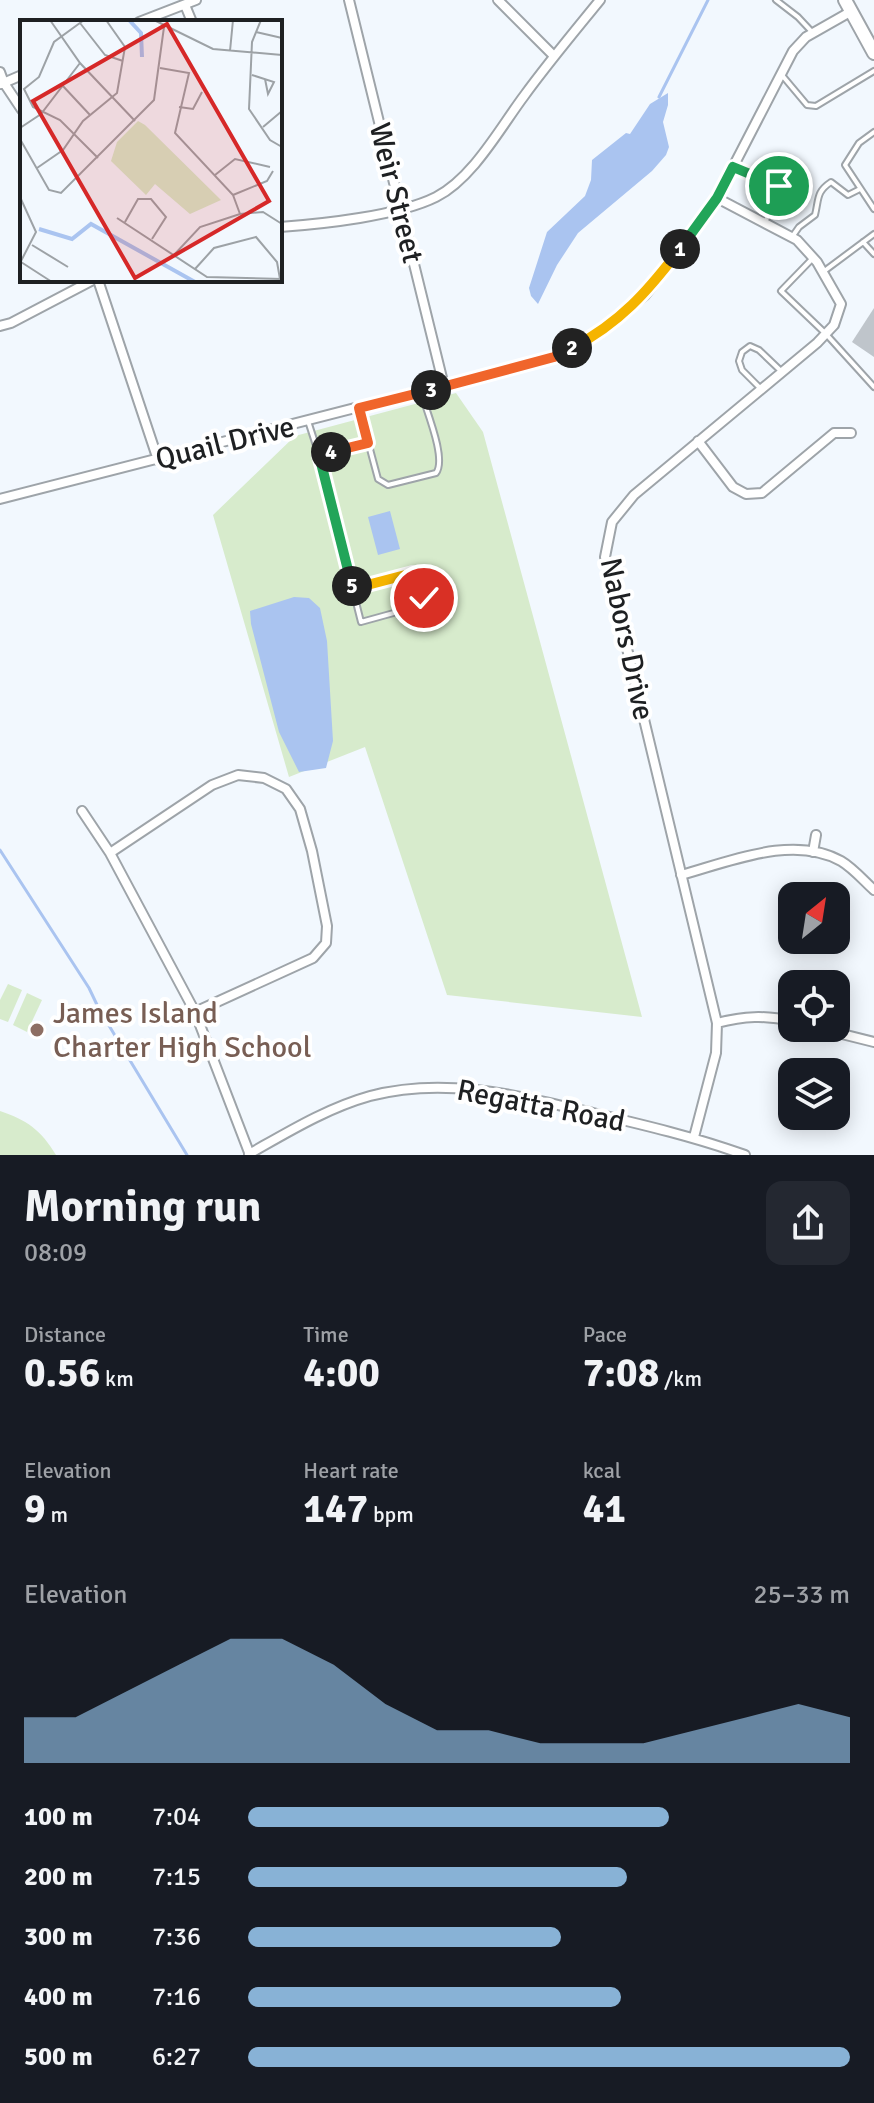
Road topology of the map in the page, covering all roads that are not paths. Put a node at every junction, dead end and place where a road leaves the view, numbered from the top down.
1 (196, 0) edge
2 (349, 0) edge
3 (498, 0) edge
4 (600, 0) edge
5 (776, 0) edge
6 (185, 5) junction
7 (848, 6) edge
8 (144, 20) edge
9 (191, 20) edge
10 (813, 33) junction
11 (874, 53) edge
12 (554, 56) junction
13 (874, 71) edge
14 (0, 72) edge
15 (781, 74) junction
16 (2, 84) edge
17 (20, 107) edge
18 (874, 132) edge
19 (733, 167) junction
20 (860, 189) junction
21 (717, 198) junction
22 (399, 209) junction
23 (874, 209) edge
24 (765, 223) junction
25 (282, 227) edge
26 (874, 234) edge
27 (792, 237) junction
28 (863, 242) junction
29 (874, 254) edge
30 (813, 258) junction
31 (823, 272) junction
32 (92, 282) edge
33 (97, 282) edge
34 (0, 326) edge
35 (826, 334) junction
36 (782, 372) junction
37 (444, 386) junction
38 (874, 387) edge
39 (761, 389) junction
40 (421, 392) junction
41 (359, 408) junction
42 (308, 421) junction
43 (851, 433) dead end
44 (698, 441) junction
45 (368, 443) junction
46 (319, 455) junction
47 (158, 460) junction
48 (0, 499) edge
49 (352, 589) junction
50 (82, 811) dead end
51 (816, 835) dead end
52 (813, 852) junction
53 (110, 853) junction
54 (681, 875) junction
55 (874, 890) edge
56 (195, 1012) junction
57 (778, 1018) edge
58 (717, 1023) junction
59 (850, 1036) edge
60 (874, 1042) edge
61 (694, 1137) junction
62 (250, 1154) edge
63 (745, 1155) edge

1 - 6 street
2 - 22 street, Weir Street
3 - 12 street
4 - 12 street
5 - 10 lane
6 - 8 street
6 - 9 street
7 - 10 street, Quail Drive
7 - 11 main road
10 - 15 street, Quail Drive
12 - 22 street
13 - 15 lane
14 - 16 street
15 - 19 street, Quail Drive
16 - 17 street
18 - 20 lane
19 - 21 street, Quail Drive
19 - 24 lane
20 - 23 lane
20 - 27 lane
21 - 24 street
21 - 37 street, Quail Drive
22 - 25 street
22 - 37 street, Weir Street
24 - 27 street
26 - 28 lane
27 - 30 street
28 - 29 lane
28 - 31 lane
30 - 31 street
30 - 35 lane
31 - 35 street
32 - 34 street
33 - 47 street
35 - 36 street, Nabors Drive
35 - 38 lane
36 - 39 street, Nabors Drive
36 - 39 lane
37 - 40 street, Quail Drive
39 - 44 street, Nabors Drive
40 - 41 street, Quail Drive
40 - 45 lane
41 - 42 street, Quail Drive
41 - 45 lane
42 - 46 lane
42 - 47 street, Quail Drive
43 - 44 street
44 - 54 street, Nabors Drive
45 - 46 lane
46 - 49 lane
47 - 48 street, Quail Drive
49 - 49 lane
50 - 53 street
51 - 52 street
52 - 54 street
52 - 55 street
53 - 56 street
53 - 56 street
54 - 58 street, Nabors Drive
56 - 62 street
57 - 58 street
58 - 61 street, Nabors Drive
59 - 60 street
61 - 62 street, Regatta Road
61 - 63 street, Regatta Road

